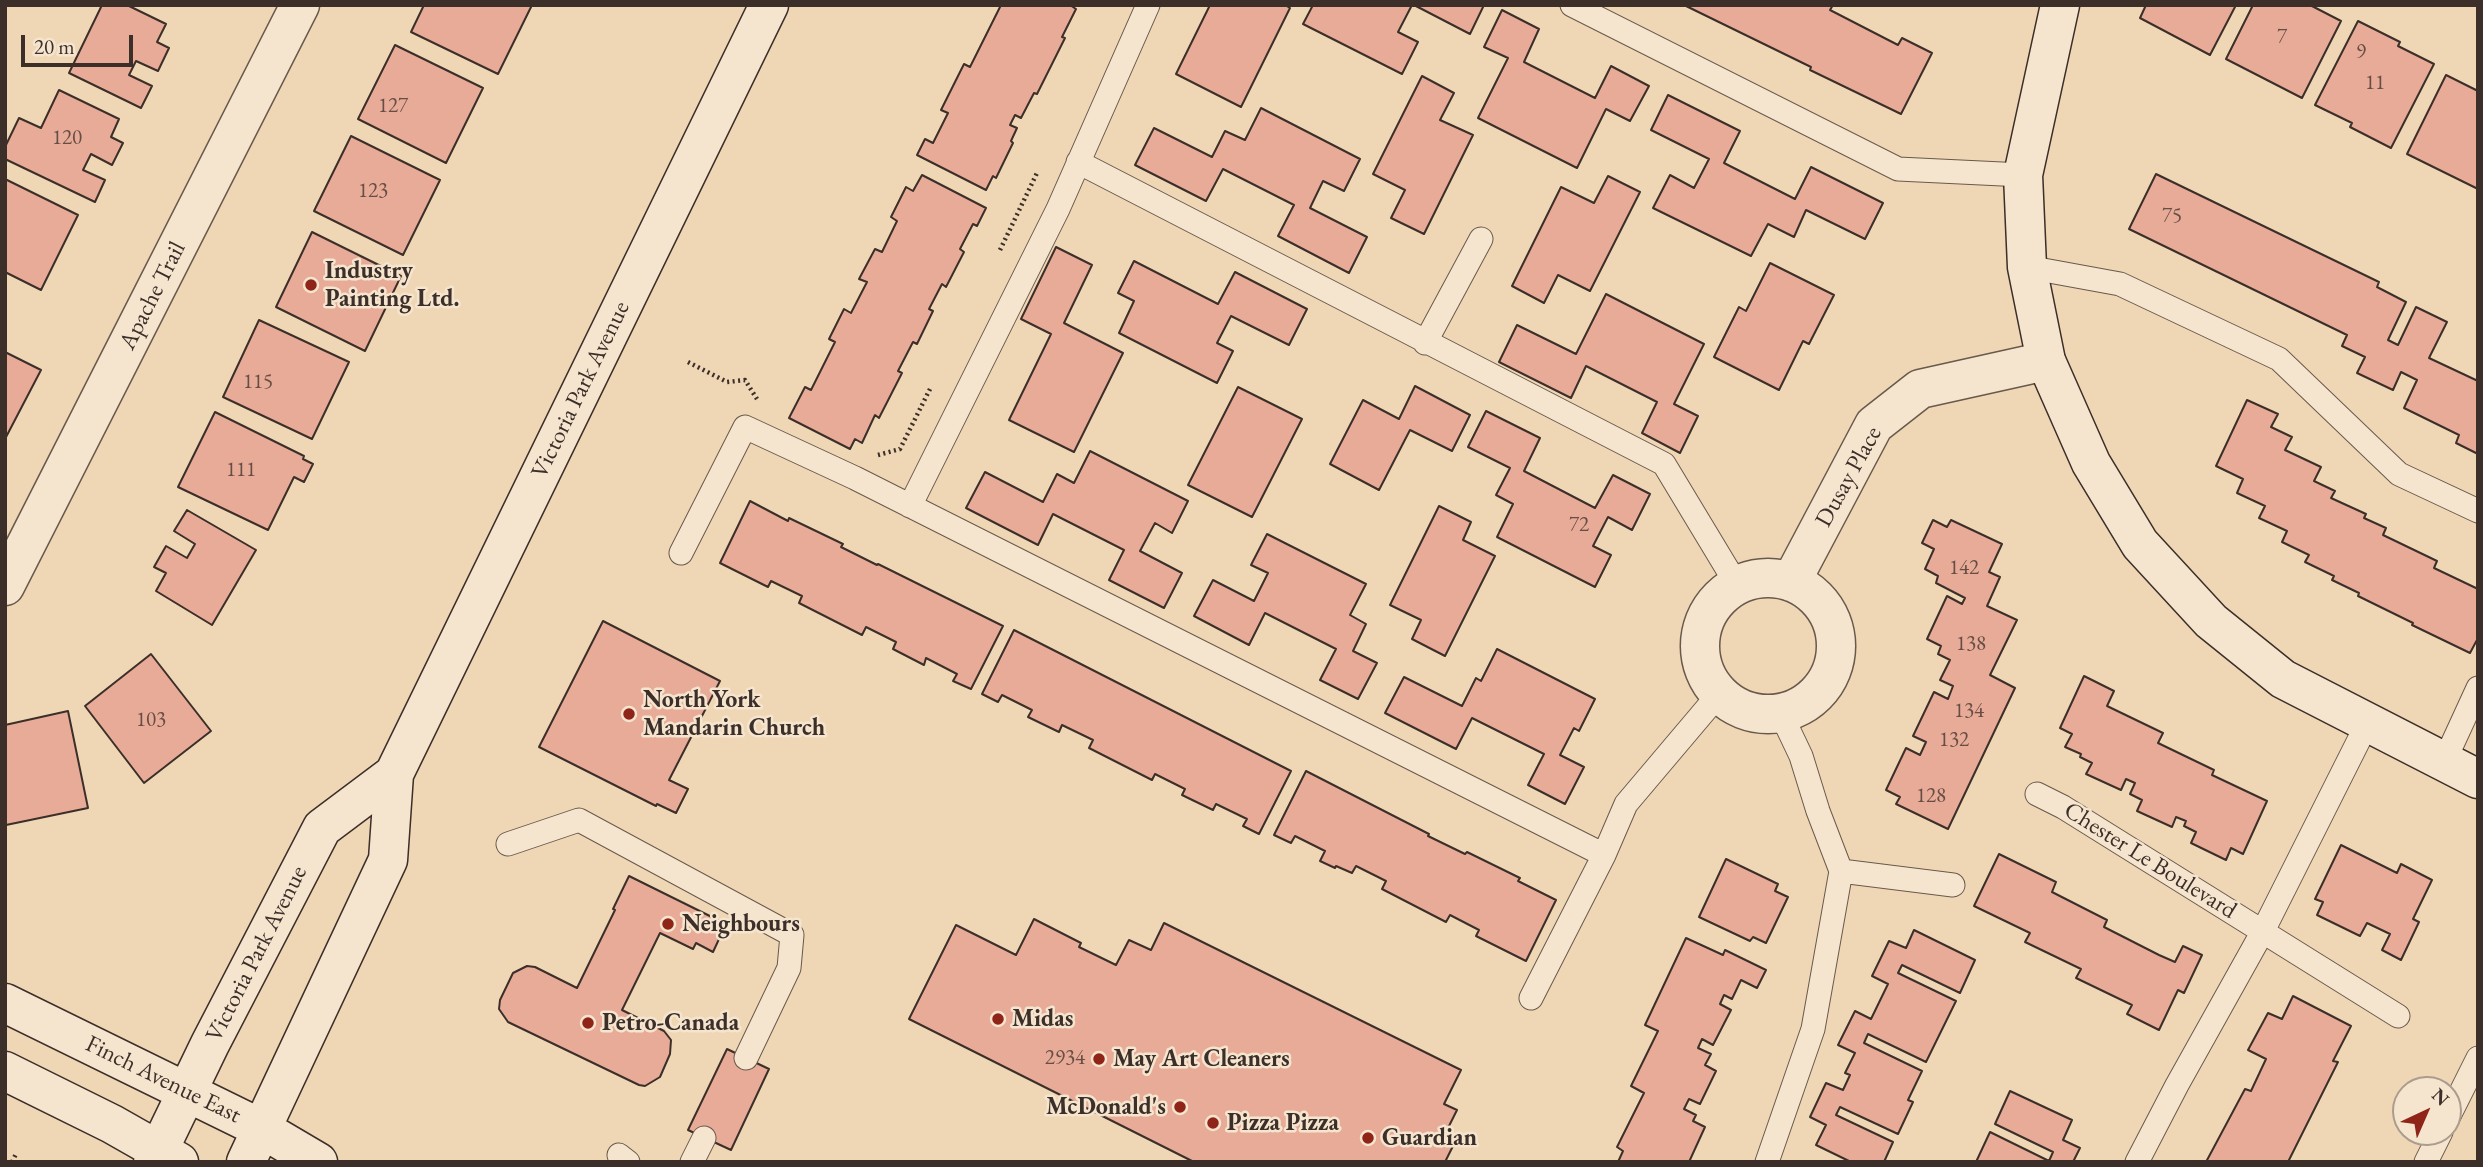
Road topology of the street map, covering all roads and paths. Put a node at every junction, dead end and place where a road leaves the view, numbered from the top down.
1 (300, 5) edge
2 (769, 5) edge
3 (1148, 5) edge
4 (1572, 5) edge
5 (2060, 5) edge
6 (1078, 162) junction
7 (1042, 163) dead end
8 (2024, 175) junction
9 (1481, 239) dead end
10 (996, 257) dead end
11 (2026, 267) junction
12 (1425, 343) junction
13 (2046, 361) junction
14 (688, 362) dead end
15 (936, 378) dead end
16 (760, 404) dead end
17 (877, 456) dead end
18 (910, 506) junction
19 (2478, 511) edge
20 (681, 553) dead end
21 (1791, 582) junction
22 (1737, 585) junction
23 (5, 586) edge
24 (2478, 688) edge
25 (1719, 694) junction
26 (1782, 714) junction
27 (2367, 724) junction
28 (2444, 762) junction
29 (394, 774) junction
30 (2478, 779) edge
31 (2036, 794) dead end
32 (508, 844) dead end
33 (1604, 855) junction
34 (1841, 871) junction
35 (1953, 885) dead end
36 (2263, 931) junction
37 (1531, 998) dead end
38 (5, 1003) edge
39 (2398, 1016) dead end
40 (746, 1058) dead end
41 (2478, 1058) edge
42 (5, 1071) edge
43 (2462, 1090) edge
44 (187, 1092) junction
45 (704, 1138) dead end
46 (254, 1145) edge
47 (2434, 1146) edge
48 (16, 1154) dead end
49 (164, 1158) edge
50 (12, 1162) edge
51 (318, 1162) edge
52 (692, 1162) edge
53 (1767, 1162) edge
54 (2137, 1162) edge
55 (2426, 1162) edge

1 - 23 street, Apache Trail
2 - 29 street, Victoria Park Avenue
3 - 6 lane
4 - 8 lane
5 - 8 street
6 - 12 lane
6 - 18 lane
7 - 10 path
8 - 11 street
9 - 12 lane
11 - 13 street
11 - 19 lane
12 - 22 lane
13 - 21 street, Dusay Place
13 - 27 street
14 - 16 path
15 - 17 path
18 - 20 lane
18 - 33 lane
21 - 22 street
21 - 26 street
22 - 25 street
24 - 28 lane
25 - 26 street
25 - 33 lane
26 - 34 lane
27 - 28 street
27 - 36 lane, Chester Le Boulevard
28 - 30 street
29 - 44 street, Victoria Park Avenue
29 - 46 street, Victoria Park Avenue
31 - 36 lane, Chester Le Boulevard
32 - 40 lane
33 - 37 lane
34 - 35 lane
34 - 53 lane
36 - 39 lane
36 - 54 lane, Chester Le Boulevard
38 - 44 street, Finch Avenue East
41 - 43 lane
42 - 49 street
44 - 46 street, Finch Avenue East
44 - 49 street, Victoria Park Avenue
45 - 52 lane
46 - 51 street, Finch Avenue East
47 - 55 lane
48 - 50 path

